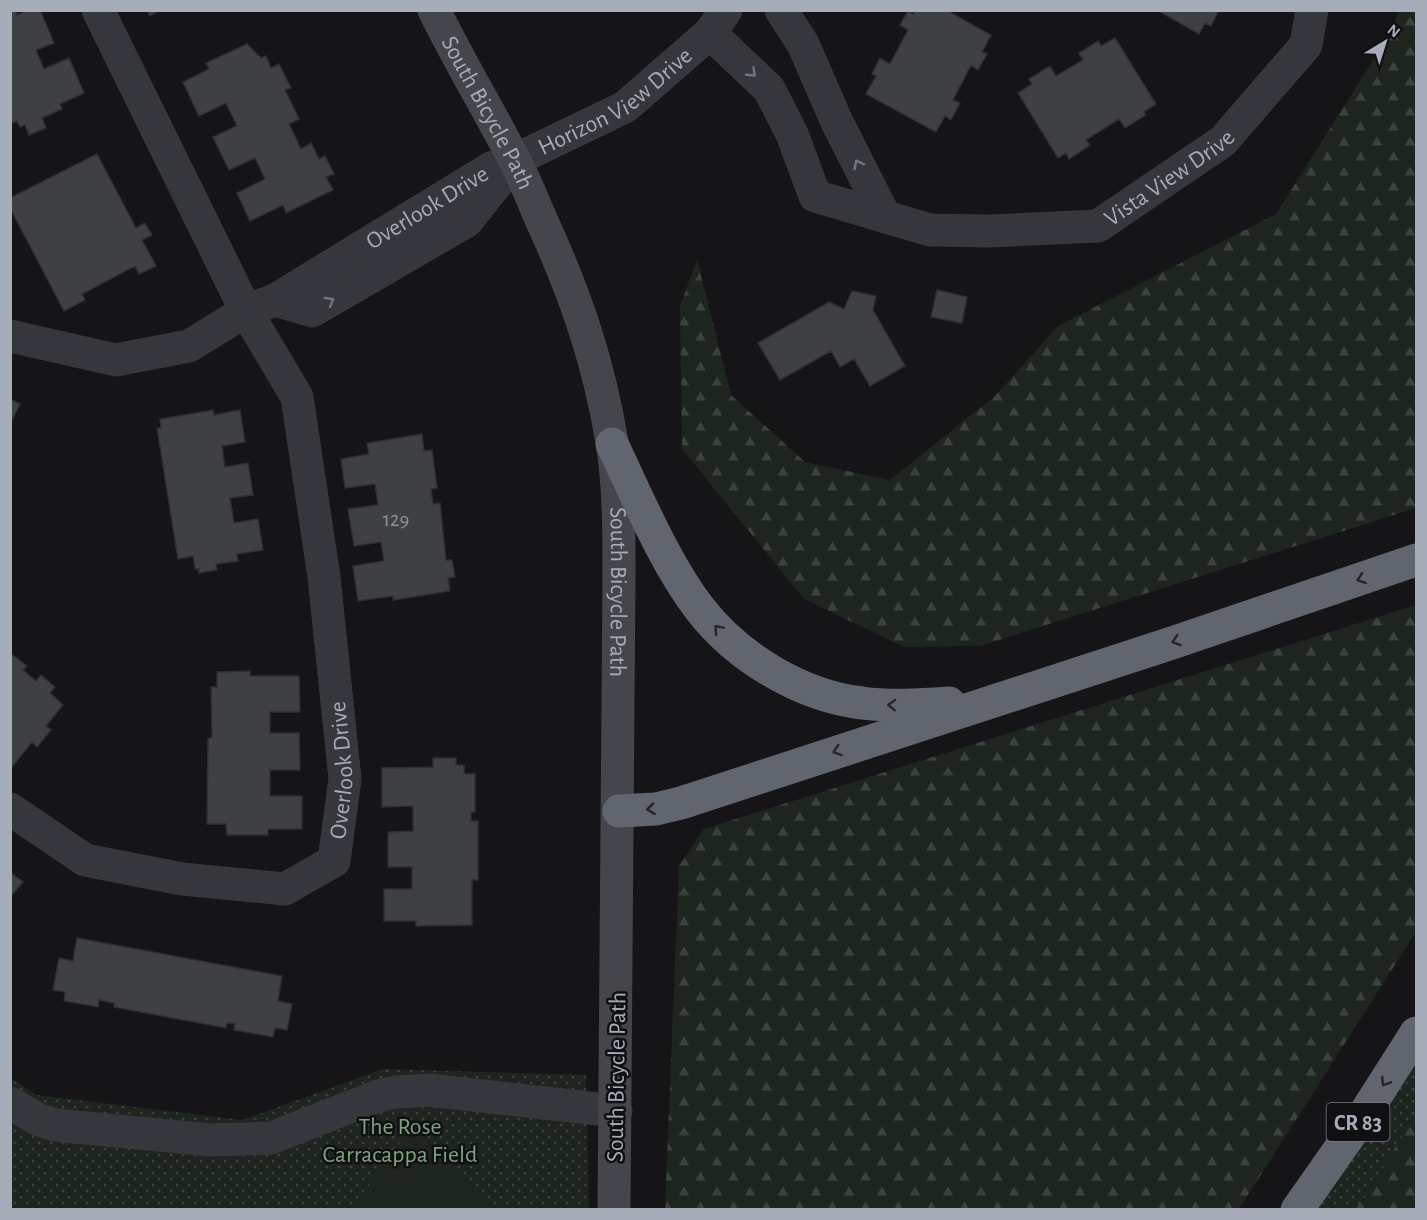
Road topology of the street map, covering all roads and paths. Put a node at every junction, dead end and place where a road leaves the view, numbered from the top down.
1 (98, 10) edge
2 (434, 10) edge
3 (781, 10) edge
4 (1312, 10) edge
5 (718, 22) edge
6 (489, 164) junction
7 (885, 217) junction
8 (261, 306) junction
9 (10, 336) edge
10 (612, 444) junction
11 (1416, 560) edge
12 (992, 700) junction
13 (10, 809) edge
14 (619, 811) junction
15 (1416, 1033) edge
16 (10, 1103) edge
17 (616, 1111) junction
18 (1365, 1113) junction
19 (614, 1209) edge
20 (1297, 1209) edge
21 (1316, 1209) edge

1 - 8 street, Overlook Drive
2 - 6 street, South Bicycle Path
7 -> 3 street
4 - 7 street, Vista View Drive
5 - 6 street, Horizon View Drive
5 -> 7 street, Vista View Drive
6 - 8 street, Overlook Drive
6 - 8 street, Overlook Drive
6 - 10 street, South Bicycle Path
8 - 9 street, Overlook Drive
8 - 13 street, Overlook Drive
12 -> 10 highway
10 - 14 street, South Bicycle Path
11 -> 12 highway
12 -> 14 highway
14 - 17 street, South Bicycle Path
15 -> 18 highway, CR 83
16 - 17 street
17 - 19 street, South Bicycle Path
18 - 20 highway, CR 83
18 - 21 highway

